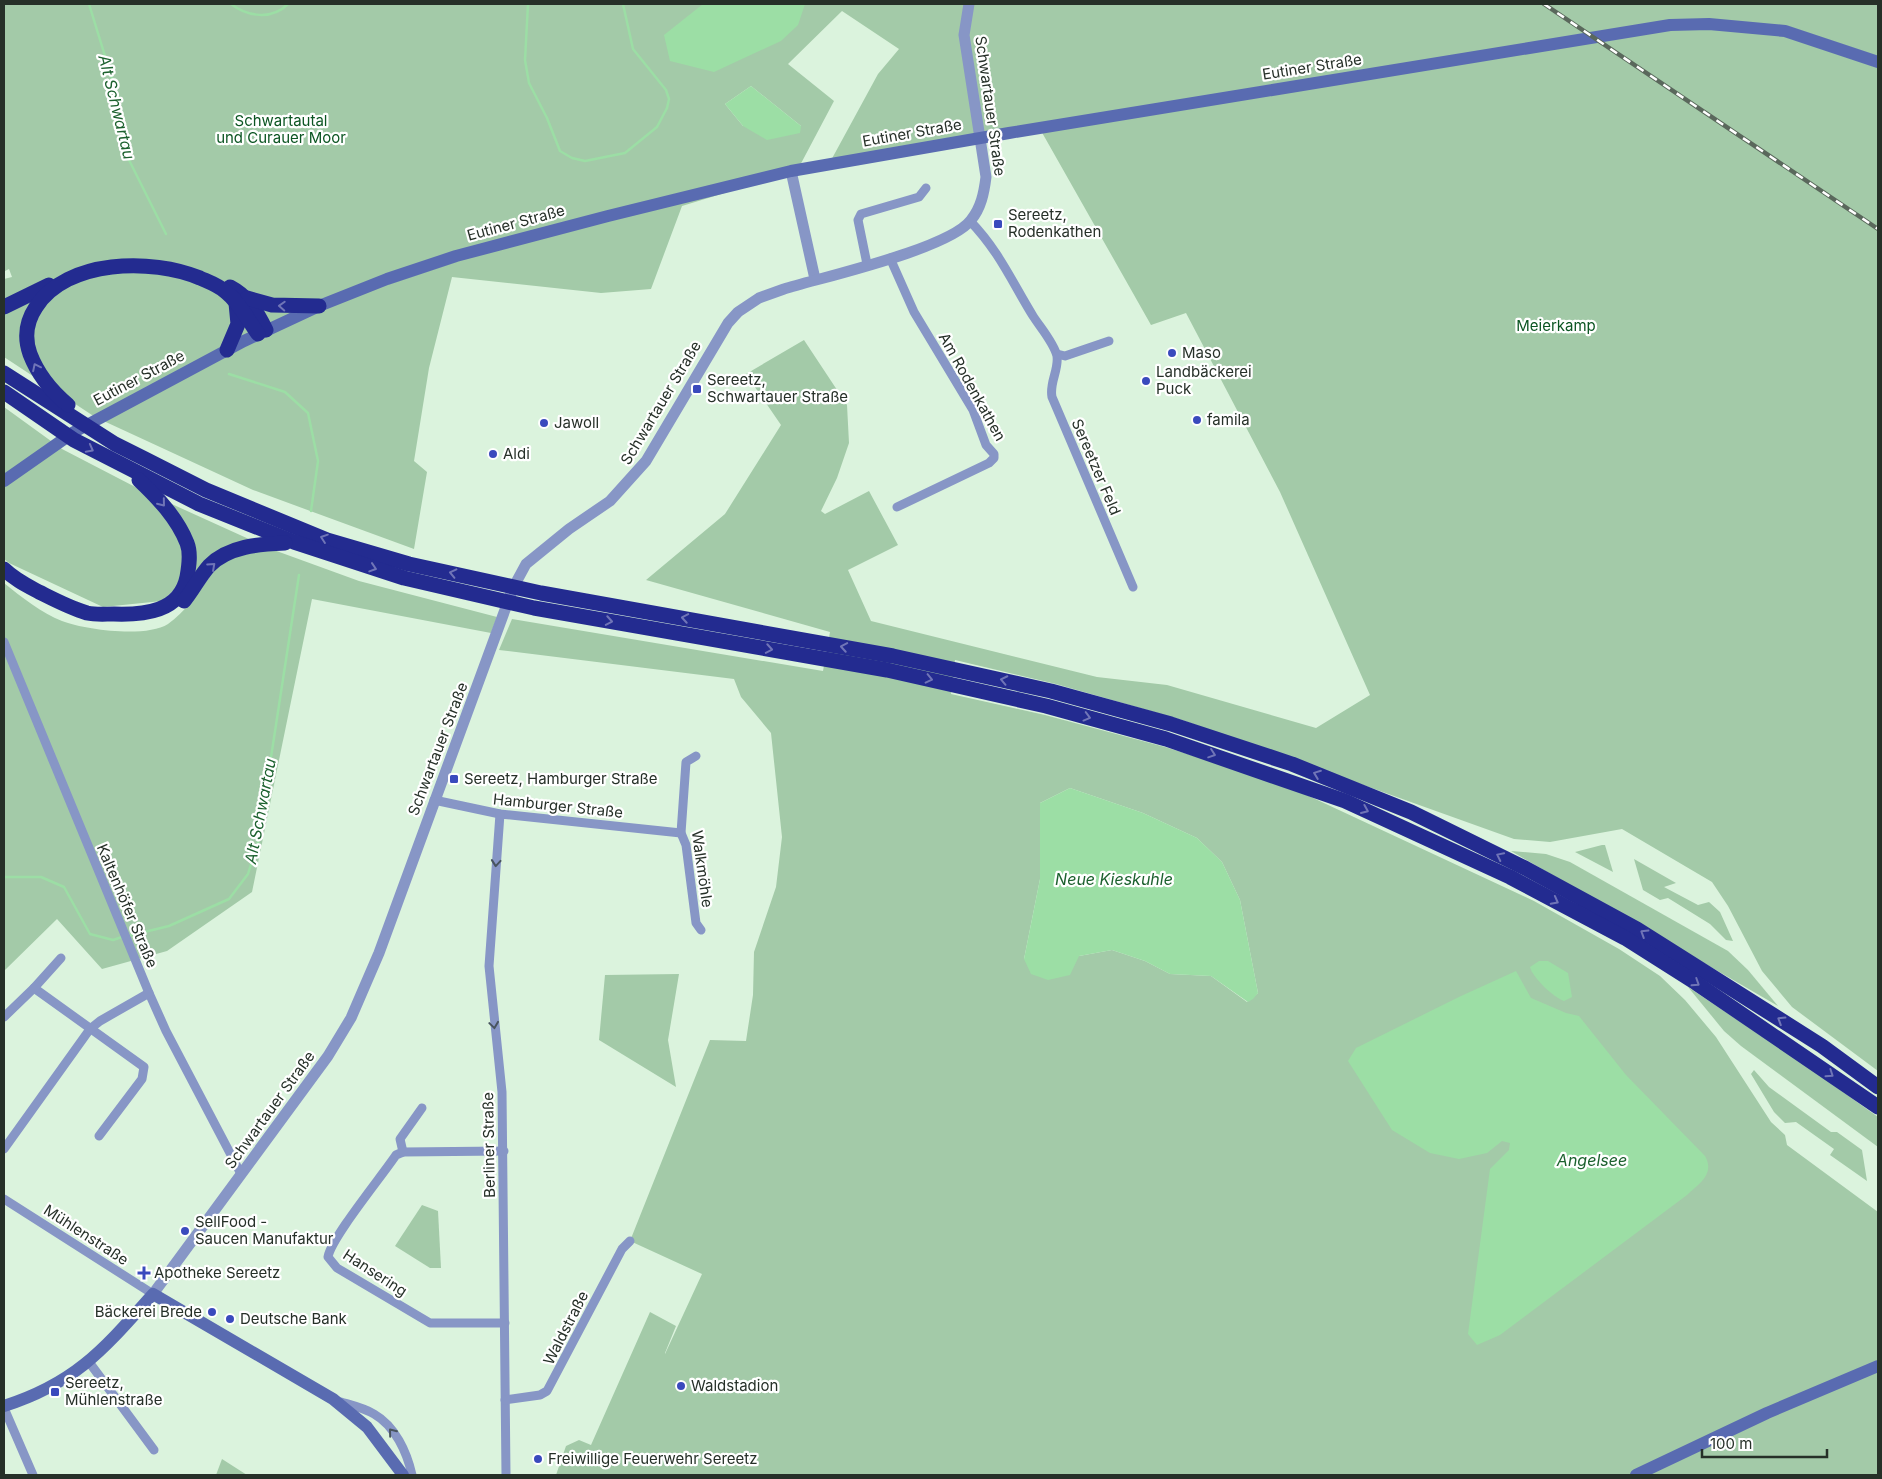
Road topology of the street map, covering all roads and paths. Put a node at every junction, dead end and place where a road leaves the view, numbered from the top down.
1 (969, 4) edge
2 (1878, 62) edge
3 (791, 171) junction
4 (926, 188) dead end
5 (970, 221) junction
6 (890, 258) junction
7 (867, 264) junction
8 (815, 279) junction
9 (241, 300) junction
10 (319, 306) junction
11 (4, 307) edge
12 (262, 332) junction
13 (1109, 340) dead end
14 (227, 350) junction
15 (1057, 354) junction
16 (4, 373) edge
17 (4, 392) edge
18 (117, 441) junction
19 (127, 468) junction
20 (5, 479) edge
21 (897, 507) dead end
22 (294, 542) junction
23 (4, 569) edge
24 (4, 578) edge
25 (1133, 587) dead end
26 (4, 642) edge
27 (696, 756) dead end
28 (434, 800) junction
29 (500, 814) junction
30 (681, 833) junction
31 (701, 930) dead end
32 (61, 958) dead end
33 (34, 988) junction
34 (149, 993) junction
35 (4, 1017) edge
36 (90, 1029) junction
37 (1878, 1087) edge
38 (422, 1108) dead end
39 (1878, 1108) edge
40 (99, 1136) dead end
41 (4, 1148) edge
42 (504, 1151) junction
43 (403, 1152) junction
44 (241, 1174) junction
45 (4, 1199) edge
46 (630, 1241) dead end
47 (153, 1294) junction
48 (505, 1323) junction
49 (89, 1362) junction
50 (1878, 1366) edge
51 (334, 1399) junction
52 (505, 1400) junction
53 (4, 1407) edge
54 (154, 1450) dead end
55 (33, 1475) edge
56 (403, 1475) edge
57 (412, 1475) edge
58 (506, 1475) edge
59 (1636, 1475) edge

1 - 5 street, Schwartauer Straße
2 - 3 main road, Eutiner Straße
3 - 8 street
3 - 10 main road, Eutiner Straße
4 - 7 street
5 - 6 street, Schwartauer Straße
5 - 15 street
6 - 7 street, Schwartauer Straße
6 - 21 street, Am Rodenkathen
7 - 8 street, Schwartauer Straße
8 - 28 street, Schwartauer Straße
10 -> 9 highway
9 - 11 highway
9 - 12 highway
9 - 14 highway
18 -> 9 highway
10 - 12 main road, Eutiner Straße
12 - 14 main road, Eutiner Straße
13 - 15 street
14 - 20 main road, Eutiner Straße
15 - 25 street, Sereetzer Feld
16 - 18 highway
17 -> 19 highway
37 -> 18 highway
19 - 22 highway
19 -> 23 highway
24 -> 22 highway
22 -> 39 highway
26 - 34 street, Kaltenhöfer Straße
27 - 30 street, Walkmöhle
28 - 29 street, Hamburger Straße
28 - 44 street, Schwartauer Straße
29 - 30 street, Hamburger Straße
29 -> 42 street, Berliner Straße
30 - 31 street, Walkmöhle
32 - 33 street
33 - 35 street
33 - 36 street
34 - 36 street
34 - 44 street, Kaltenhöfer Straße
36 - 40 street
36 - 41 street
38 - 43 street
42 - 43 street
42 - 48 street, Berliner Straße
43 - 48 street, Hansering
44 - 47 street, Schwartauer Straße
45 - 47 street, Mühlenstraße
46 - 52 street, Waldstraße
47 - 49 main road
47 - 51 main road
48 - 52 street, Berliner Straße
49 - 53 main road
49 - 54 street
50 - 59 main road
51 - 56 main road
57 -> 51 street
52 - 58 street, Berliner Straße
53 - 55 street

